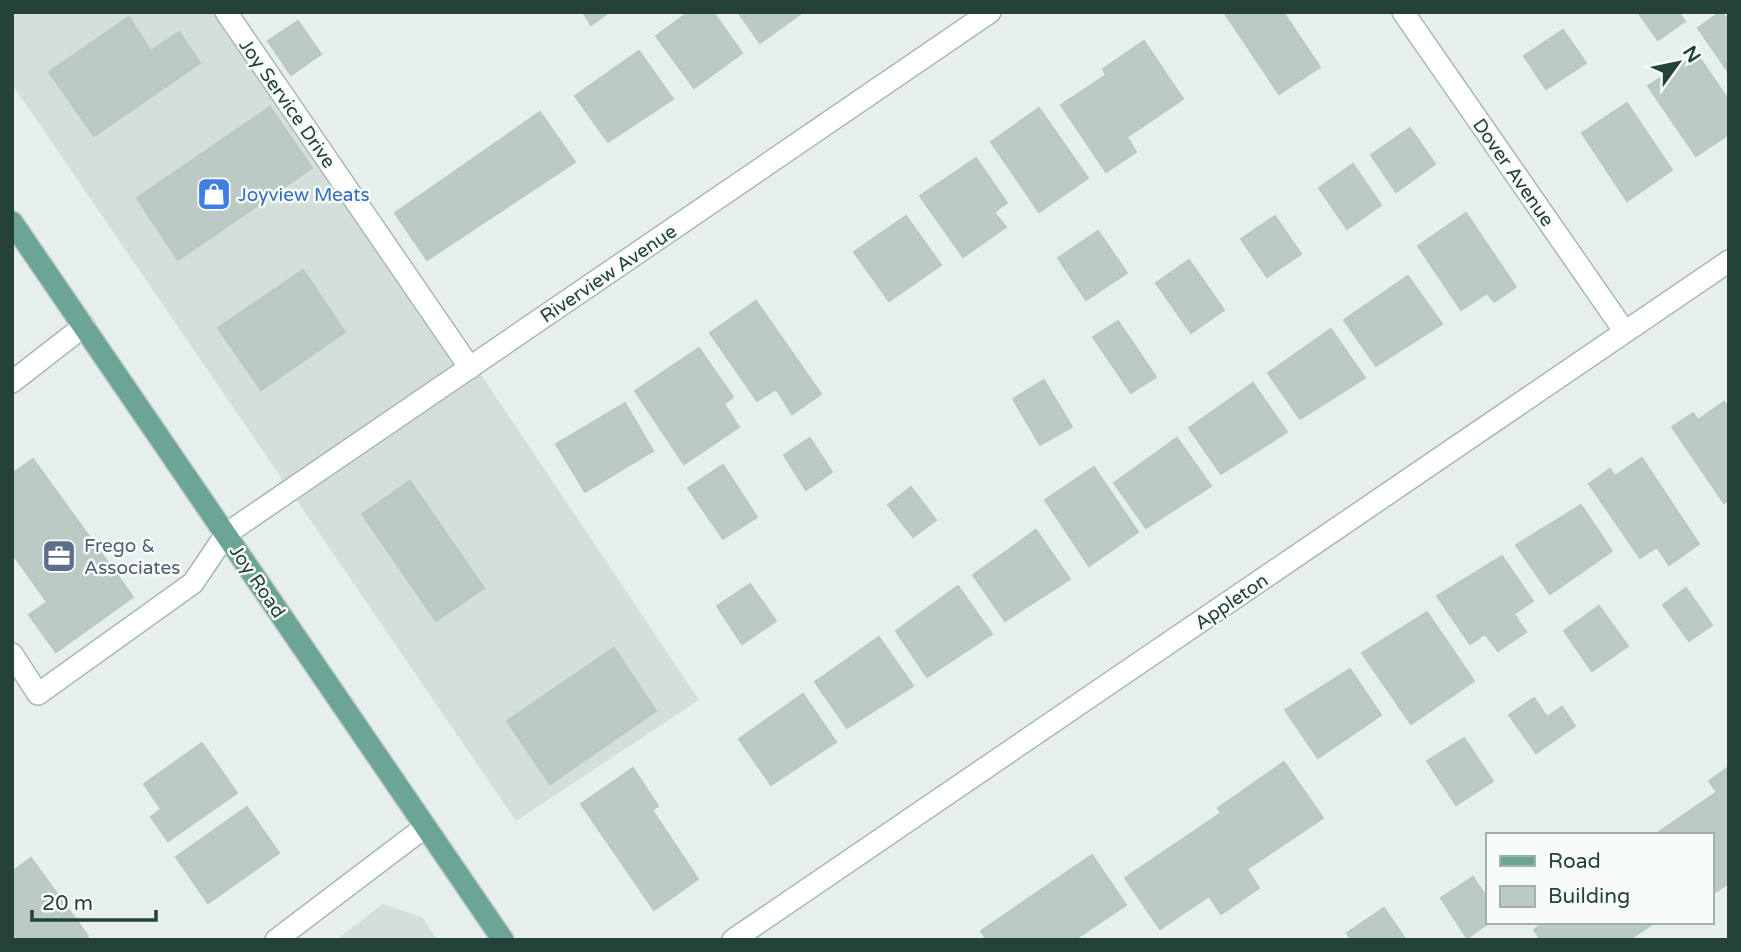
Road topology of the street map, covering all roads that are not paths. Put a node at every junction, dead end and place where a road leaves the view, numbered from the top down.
1 (226, 12) edge
2 (990, 12) edge
3 (1403, 12) edge
4 (12, 222) edge
5 (1729, 261) edge
6 (84, 326) junction
7 (1625, 332) junction
8 (470, 368) junction
9 (12, 382) edge
10 (226, 534) junction
11 (12, 654) edge
12 (425, 827) junction
13 (276, 940) edge
14 (503, 940) edge
15 (733, 940) edge

1 - 8 street, Joy Service Drive
2 - 8 street, Riverview Avenue
3 - 7 street, Dover Avenue
4 - 6 main road, Joy Road
5 - 7 street, Appleton
6 - 9 street
6 - 10 main road, Joy Road
7 - 15 street, Appleton
8 - 10 street, Riverview Avenue
10 - 11 street
10 - 12 main road, Joy Road
12 - 13 street
12 - 14 main road, Joy Road

